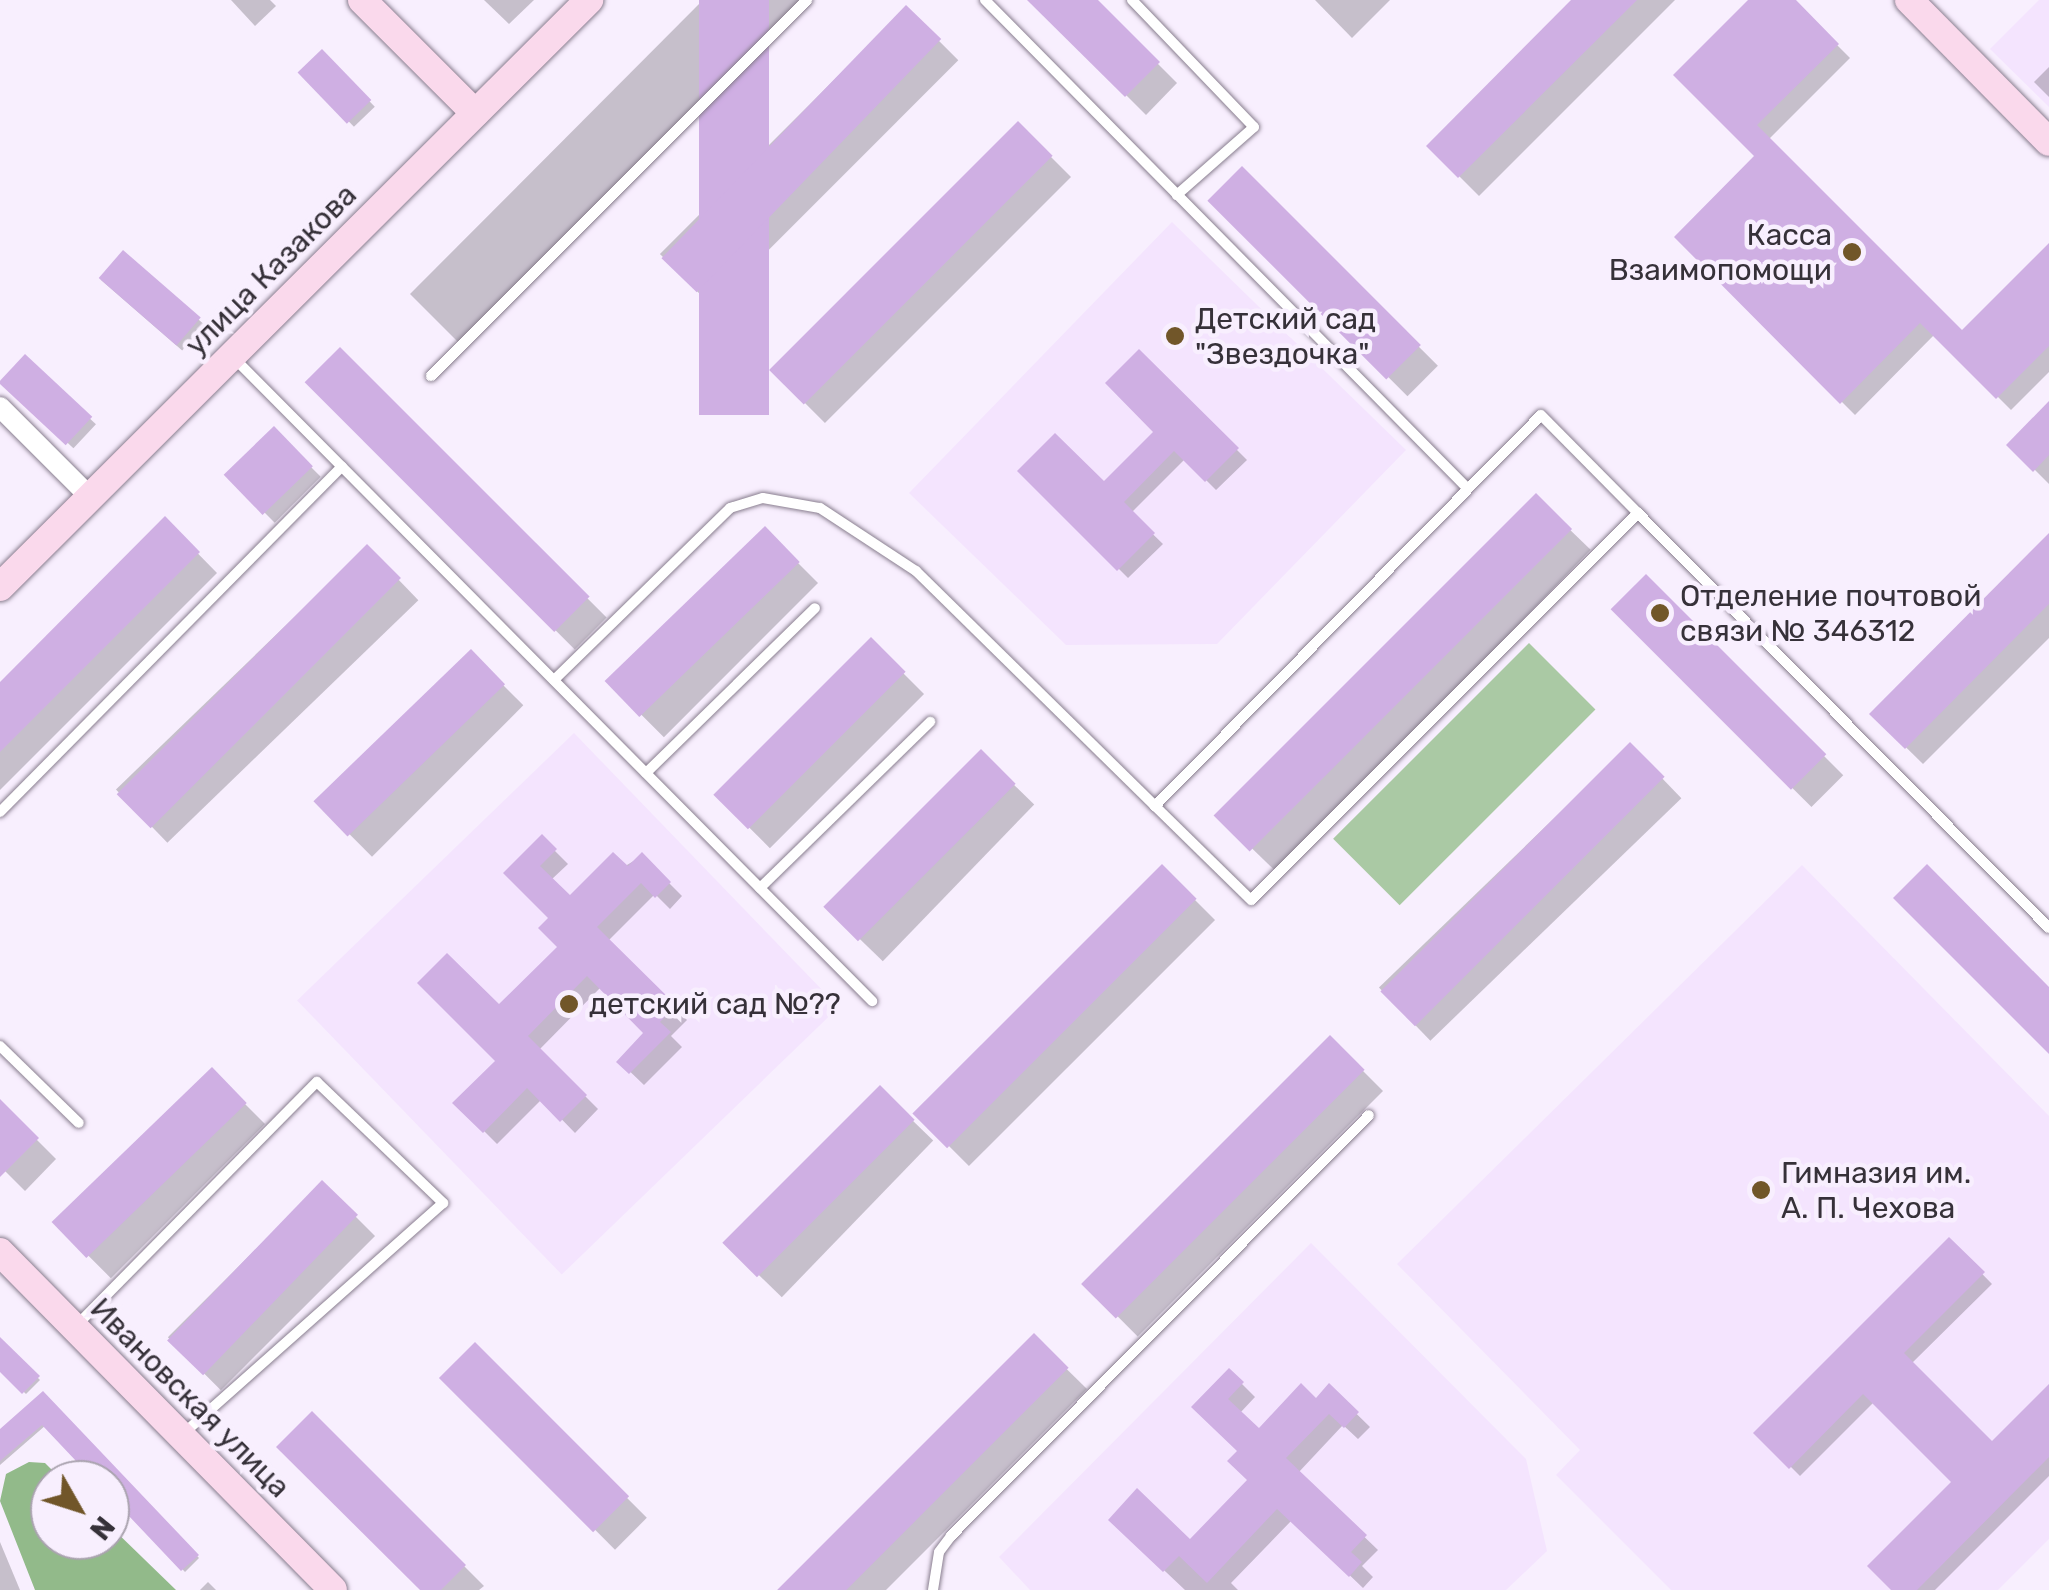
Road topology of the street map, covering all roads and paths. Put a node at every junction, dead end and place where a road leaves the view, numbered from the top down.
1 (588, 0) edge
2 (807, 0) edge
3 (985, 0) edge
4 (1908, 0) edge
5 (1135, 1) edge
6 (373, 4) edge
7 (475, 113) junction
8 (2049, 142) edge
9 (1177, 194) junction
10 (232, 356) junction
11 (431, 376) dead end
12 (0, 407) edge
13 (342, 466) junction
14 (1466, 488) junction
15 (90, 497) junction
16 (1638, 513) junction
17 (0, 586) edge
18 (815, 608) dead end
19 (554, 680) junction
20 (930, 722) dead end
21 (646, 773) junction
22 (1156, 806) junction
23 (0, 812) edge
24 (760, 888) junction
25 (2049, 928) edge
26 (872, 1001) dead end
27 (0, 1046) edge
28 (1369, 1115) dead end
29 (79, 1123) dead end
30 (0, 1252) edge
31 (74, 1327) junction
32 (181, 1436) junction
33 (333, 1590) edge
34 (933, 1590) edge

1 - 7 street, улица Казакова
2 - 11 lane
3 - 9 lane
4 - 8 street
5 - 9 lane
6 - 7 street
7 - 10 street, улица Казакова
9 - 14 lane
10 - 13 lane
10 - 15 street, улица Казакова
12 - 15 street
13 - 19 lane
13 - 23 lane
14 - 16 lane
14 - 22 lane
15 - 17 street, улица Казакова
16 - 22 lane
16 - 25 lane
18 - 21 lane
19 - 21 lane
19 - 22 lane
20 - 24 lane
21 - 24 lane
24 - 26 lane
27 - 29 lane
28 - 34 lane
30 - 31 street, Ивановская улица
31 - 32 street, Ивановская улица
31 - 32 lane
32 - 33 street, Ивановская улица

